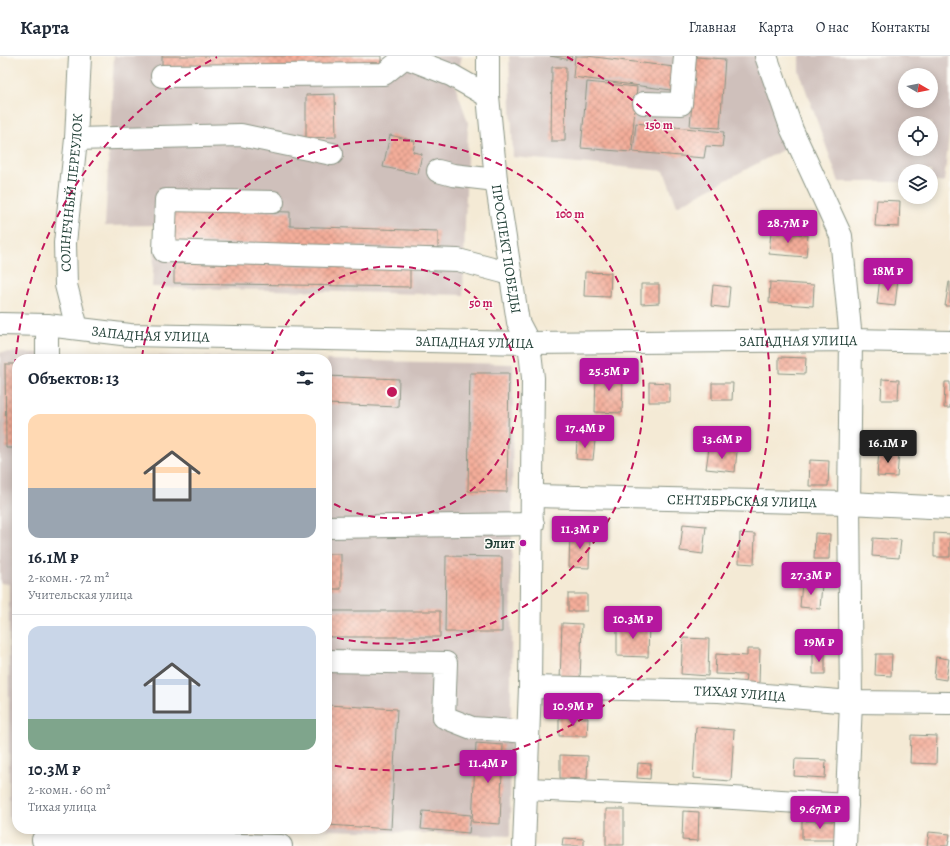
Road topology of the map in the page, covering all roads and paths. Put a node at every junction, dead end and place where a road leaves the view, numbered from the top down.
1 (80, 56) edge
2 (404, 56) edge
3 (488, 56) edge
4 (685, 56) edge
5 (766, 56) edge
6 (162, 76) dead end
7 (488, 96) junction
8 (644, 103) dead end
9 (76, 139) junction
10 (332, 154) dead end
11 (438, 171) dead end
12 (496, 180) junction
13 (273, 202) dead end
14 (510, 274) junction
15 (0, 324) edge
16 (47, 325) junction
17 (77, 328) junction
18 (851, 340) junction
19 (950, 342) edge
20 (529, 343) junction
21 (47, 354) edge
22 (533, 496) junction
23 (849, 503) junction
24 (950, 508) edge
25 (532, 524) junction
26 (332, 527) edge
27 (332, 661) edge
28 (530, 687) junction
29 (851, 702) junction
30 (950, 703) edge
31 (528, 732) junction
32 (526, 789) junction
33 (847, 804) junction
34 (43, 840) dead end
35 (281, 846) edge
36 (524, 846) edge
37 (845, 846) edge

1 - 9 street, СОЛНЕЧНЫЙ ПЕРЕУЛОК
2 - 6 street
2 - 7 street
3 - 7 street, ПРОСПЕКТ ПОБЕДЫ
4 - 8 street
5 - 18 street
7 - 12 street, ПРОСПЕКТ ПОБЕДЫ
9 - 10 street
9 - 17 street, СОЛНЕЧНЫЙ ПЕРЕУЛОК
11 - 12 street
12 - 14 street, ПРОСПЕКТ ПОБЕДЫ
13 - 14 street
14 - 20 street, ПРОСПЕКТ ПОБЕДЫ
15 - 16 street, ЗАПАДНАЯ УЛИЦА
16 - 17 street, ЗАПАДНАЯ УЛИЦА
16 - 21 street
17 - 20 street, ЗАПАДНАЯ УЛИЦА
18 - 19 street, ЗАПАДНАЯ УЛИЦА
18 - 20 street, ЗАПАДНАЯ УЛИЦА
18 - 23 street
20 - 22 street, ПРОСПЕКТ ПОБЕДЫ
22 - 23 street, СЕНТЯБРЬСКАЯ УЛИЦА
22 - 25 street, ПРОСПЕКТ ПОБЕДЫ
23 - 24 street, СЕНТЯБРЬСКАЯ УЛИЦА
23 - 29 street
25 - 26 street
25 - 28 street, ПРОСПЕКТ ПОБЕДЫ
27 - 31 street
28 - 29 street, ТИХАЯ УЛИЦА
28 - 31 street, ПРОСПЕКТ ПОБЕДЫ
29 - 30 street, ТИХАЯ УЛИЦА
29 - 33 street
31 - 32 street, ПРОСПЕКТ ПОБЕДЫ
32 - 33 street
32 - 36 street, ПРОСПЕКТ ПОБЕДЫ
33 - 37 street
34 - 35 street

